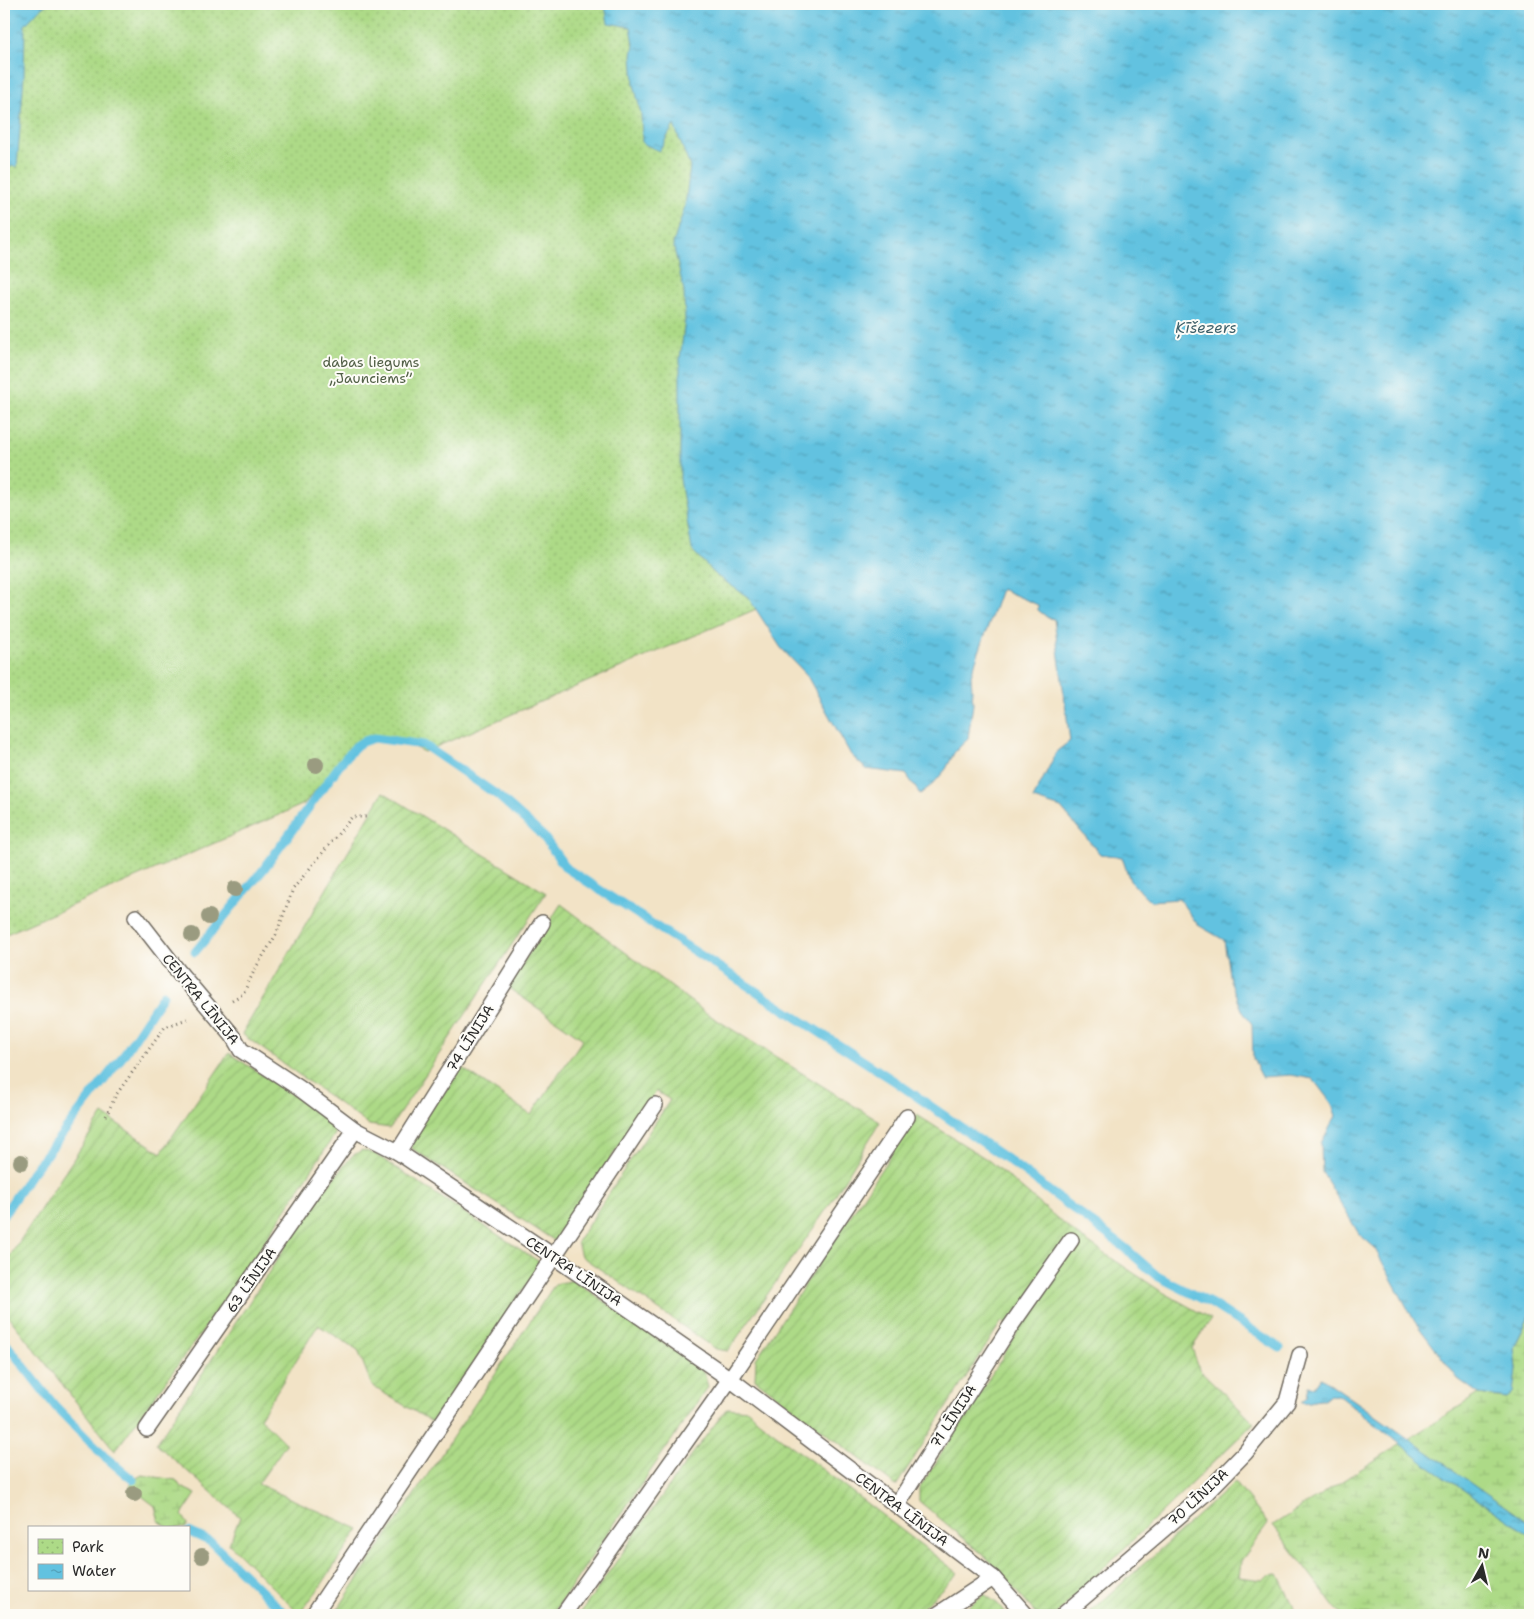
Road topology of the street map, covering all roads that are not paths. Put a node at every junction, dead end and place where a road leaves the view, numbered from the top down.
1 (136, 917) dead end
2 (542, 923) dead end
3 (655, 1105) dead end
4 (907, 1117) dead end
5 (355, 1130) junction
6 (398, 1152) junction
7 (1071, 1240) dead end
8 (553, 1256) junction
9 (1300, 1355) dead end
10 (730, 1379) junction
11 (147, 1430) dead end
12 (897, 1505) junction
13 (993, 1578) junction
14 (314, 1614) edge
15 (563, 1615) edge
16 (937, 1615) edge
17 (1026, 1615) edge
18 (1063, 1615) edge

1 - 5 lane, CENTRA LĪNIJA
2 - 6 lane, 74 LĪNIJA
3 - 8 lane
4 - 10 lane
5 - 6 lane, CENTRA LĪNIJA
5 - 11 lane, 63 LĪNIJA
6 - 8 lane, CENTRA LĪNIJA
7 - 12 lane, 71 LĪNIJA
8 - 10 lane, CENTRA LĪNIJA
8 - 14 lane
9 - 18 lane, 70 LĪNIJA
10 - 12 lane, CENTRA LĪNIJA
10 - 15 lane
12 - 13 lane, CENTRA LĪNIJA
13 - 16 lane
13 - 17 lane, CENTRA LĪNIJA

